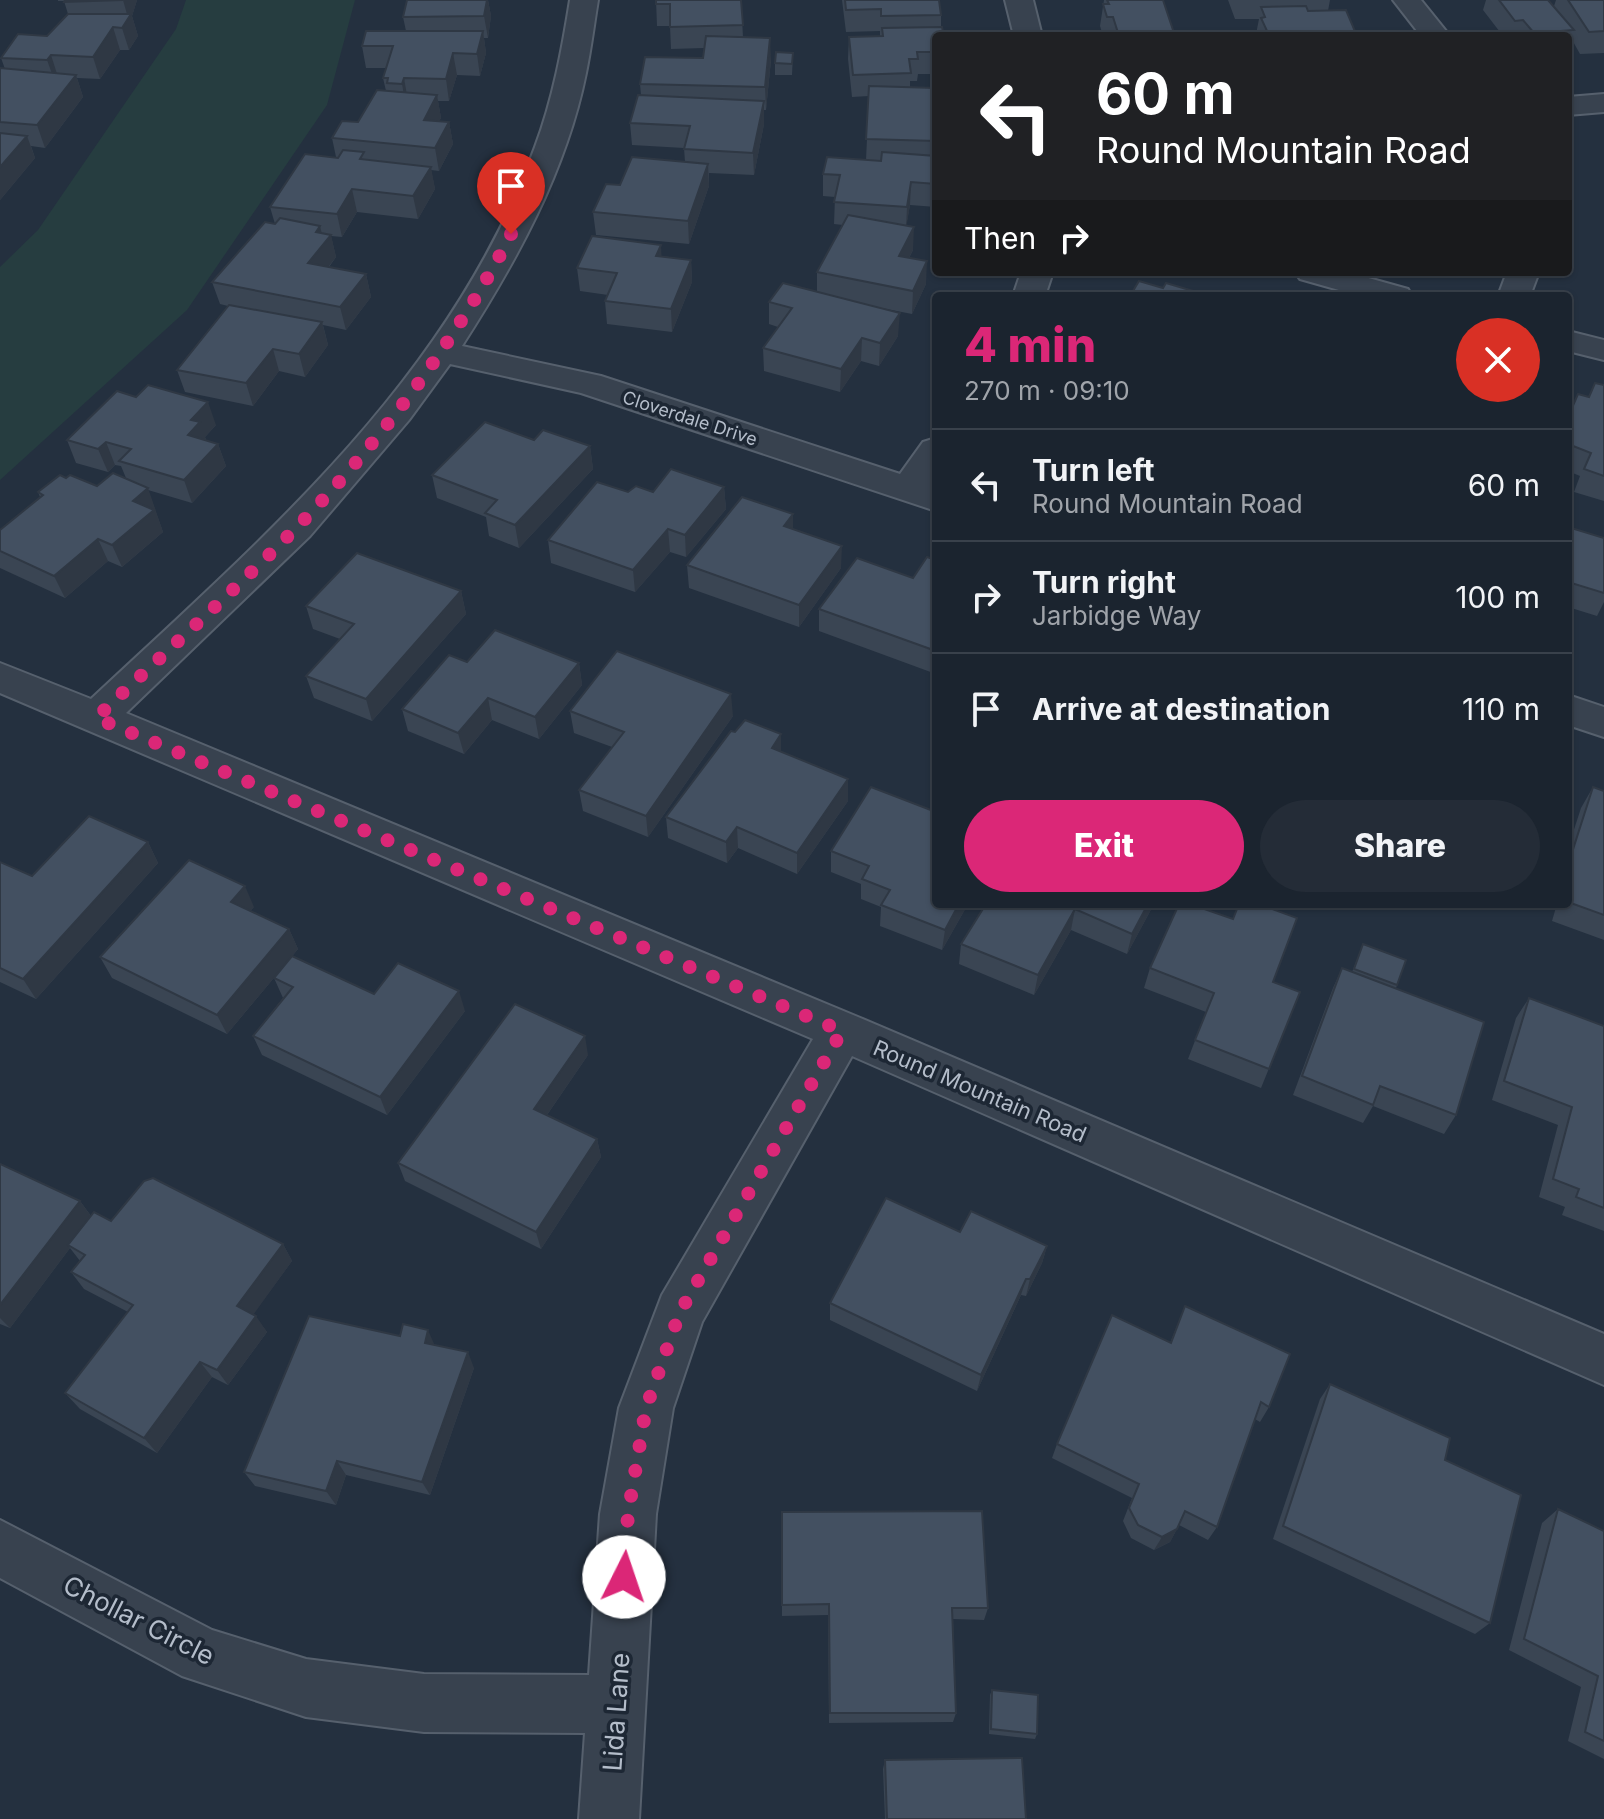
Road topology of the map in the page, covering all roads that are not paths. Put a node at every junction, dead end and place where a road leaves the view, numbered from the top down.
1 (584, 0) edge
2 (1019, 0) edge
3 (1407, 0) edge
4 (1027, 32) edge
5 (1433, 32) edge
6 (1604, 103) edge
7 (1572, 106) edge
8 (1325, 276) edge
9 (1382, 292) edge
10 (1572, 342) edge
11 (1604, 350) edge
12 (441, 352) junction
13 (932, 463) edge
14 (922, 494) edge
15 (0, 677) edge
16 (1572, 711) edge
17 (96, 718) junction
18 (1604, 722) edge
19 (842, 1031) junction
20 (1604, 1360) edge
21 (0, 1548) edge
22 (617, 1704) junction
23 (609, 1819) edge

1 - 12 street
2 - 4 street
3 - 5 street
6 - 7 street
8 - 9 street
10 - 11 street
12 - 14 street, Cloverdale Drive
12 - 17 street
13 - 14 street
15 - 17 street, Round Mountain Road
16 - 18 street
17 - 19 street, Round Mountain Road
19 - 20 street, Round Mountain Road
19 - 22 street, Lida Lane
21 - 22 street, Chollar Circle
22 - 23 street, Lida Lane

